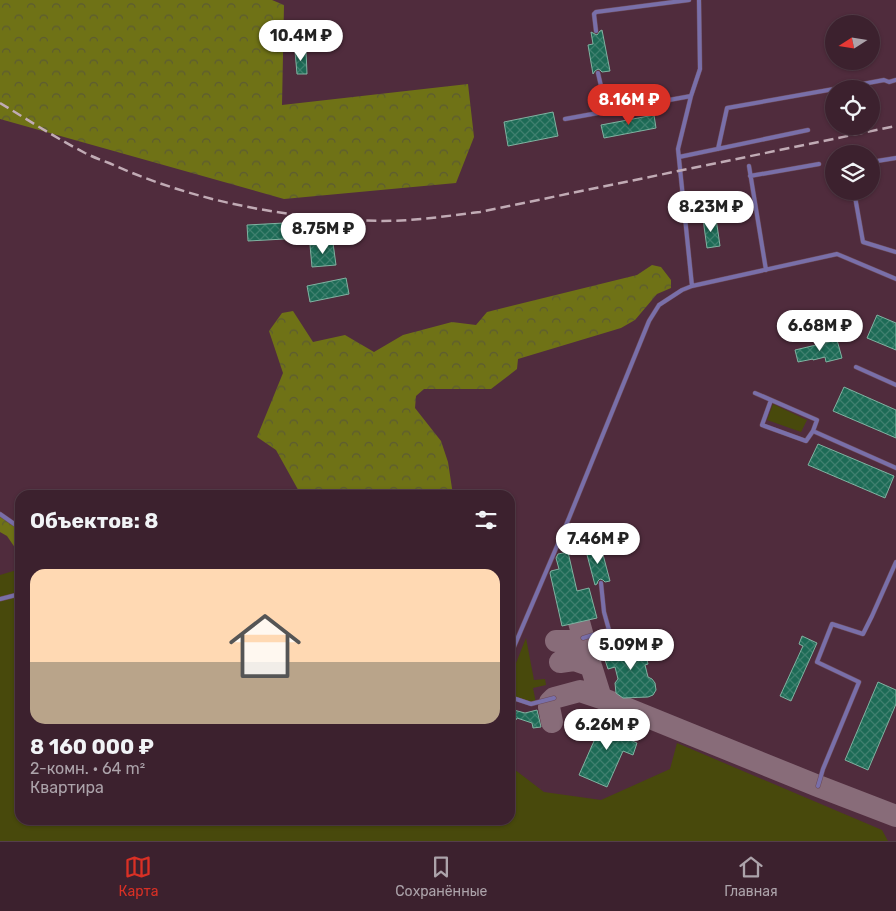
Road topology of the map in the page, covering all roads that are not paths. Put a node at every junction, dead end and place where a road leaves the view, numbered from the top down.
1 (689, 0) edge
2 (699, 0) edge
3 (596, 30) dead end
4 (598, 73) dead end
5 (896, 80) edge
6 (880, 81) edge
7 (825, 91) edge
8 (690, 96) junction
9 (607, 112) junction
10 (566, 119) dead end
11 (808, 130) dead end
12 (718, 149) junction
13 (679, 157) junction
14 (896, 158) edge
15 (880, 161) edge
16 (819, 164) dead end
17 (749, 166) dead end
18 (750, 176) junction
19 (856, 200) edge
20 (896, 252) edge
21 (766, 270) junction
22 (896, 279) edge
23 (692, 286) junction
24 (856, 367) dead end
25 (896, 385) edge
26 (755, 393) dead end
27 (771, 400) junction
28 (812, 431) junction
29 (896, 468) edge
30 (0, 514) edge
31 (15, 524) edge
32 (896, 562) edge
33 (601, 583) dead end
34 (15, 595) edge
35 (0, 599) edge
36 (583, 638) dead end
37 (515, 644) edge
38 (554, 698) dead end
39 (515, 699) edge
40 (818, 786) dead end

1 - 3 lane
2 - 8 lane
4 - 9 lane
5 - 6 lane
7 - 12 lane
8 - 9 lane
8 - 13 lane
9 - 10 lane
11 - 12 lane
12 - 13 lane
13 - 23 lane
14 - 15 lane
16 - 18 lane
17 - 18 lane
18 - 21 lane
19 - 20 lane
21 - 22 lane
21 - 23 lane
23 - 37 lane
24 - 25 lane
26 - 27 lane
27 - 28 lane
27 - 28 lane
28 - 29 lane
30 - 31 lane
32 - 40 lane
33 - 36 lane
34 - 35 lane
38 - 39 lane

